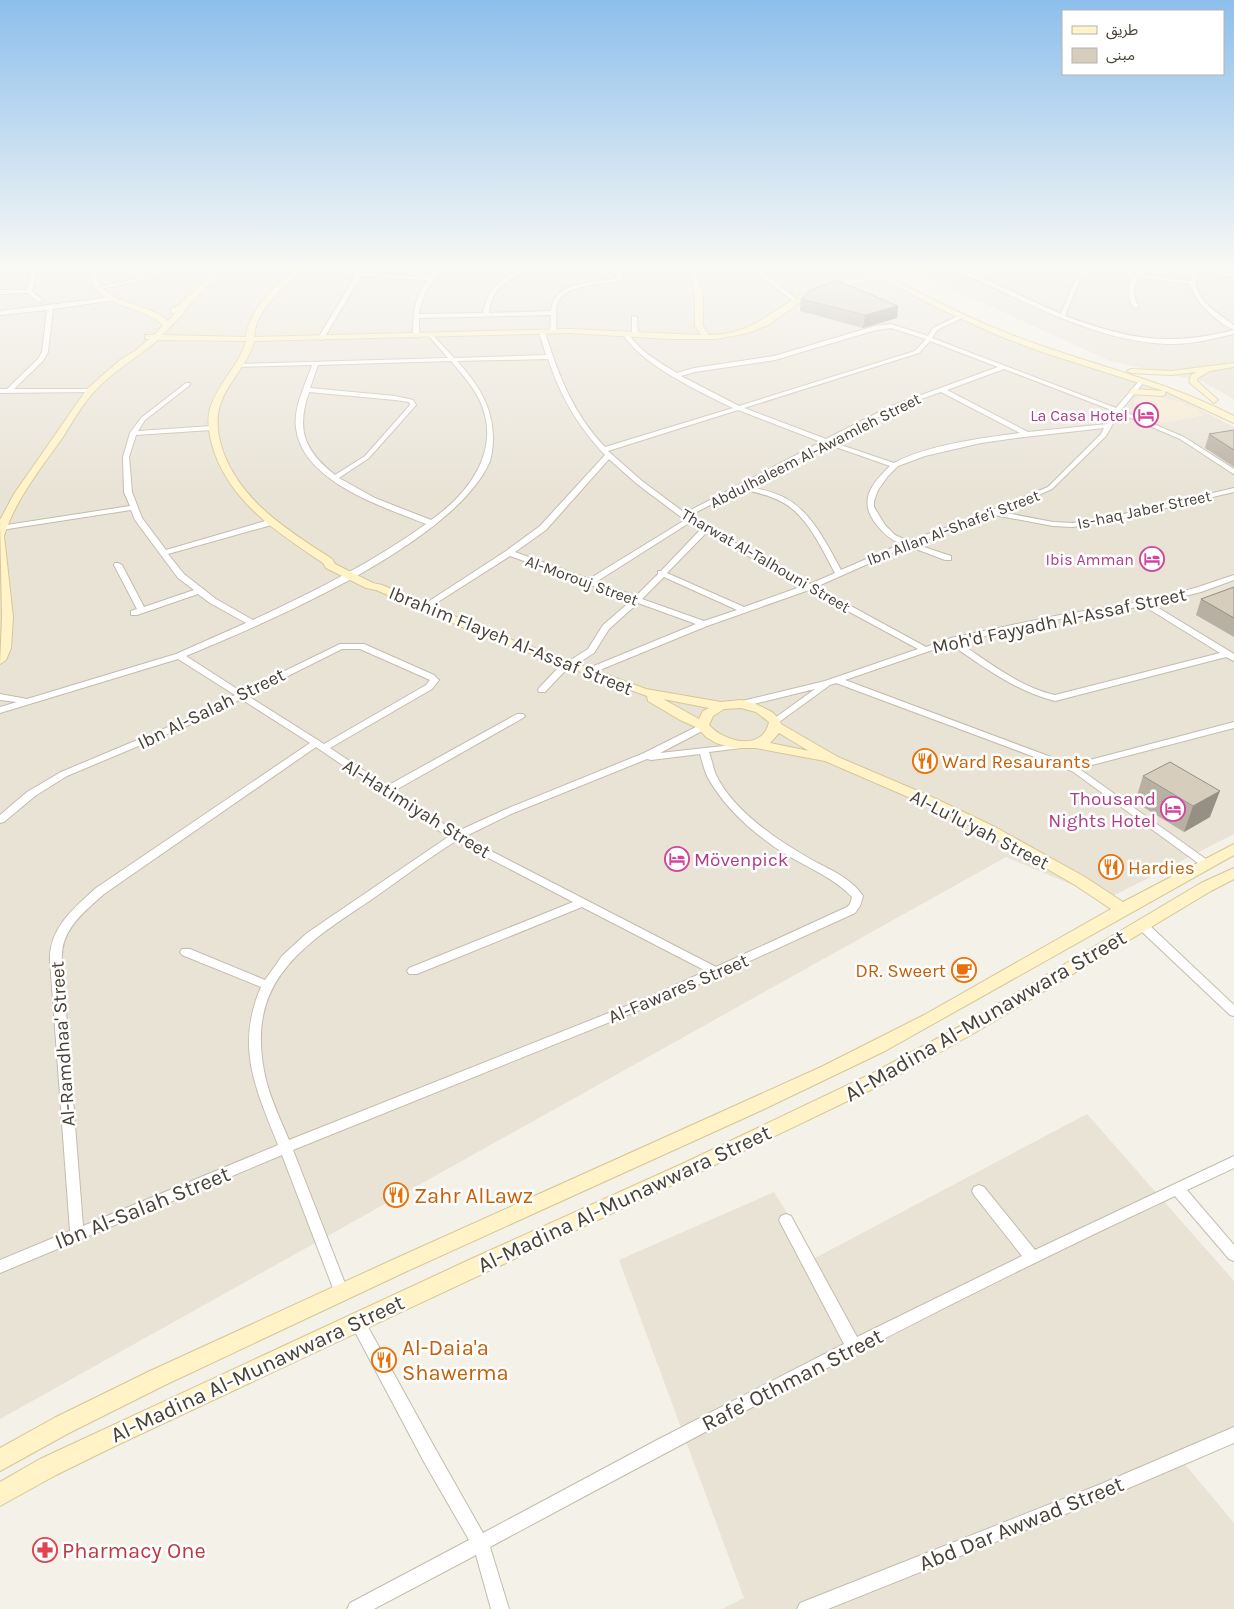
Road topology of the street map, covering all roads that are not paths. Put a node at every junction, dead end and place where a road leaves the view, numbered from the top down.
1 (46, 345) edge
2 (145, 345) edge
3 (248, 345) edge
4 (439, 345) edge
5 (546, 345) edge
6 (635, 345) edge
7 (819, 345) edge
8 (925, 345) edge
9 (948, 345) edge
10 (1031, 345) edge
11 (1052, 345) edge
12 (550, 357) junction
13 (452, 361) junction
14 (237, 365) junction
15 (315, 365) junction
16 (1234, 365) edge
17 (1004, 367) junction
18 (1211, 369) junction
19 (1130, 371) junction
20 (676, 375) junction
21 (1142, 381) junction
22 (188, 384) dead end
23 (941, 388) junction
24 (307, 390) junction
25 (0, 391) edge
26 (9, 391) junction
27 (90, 391) junction
28 (1133, 392) junction
29 (1194, 398) junction
30 (1214, 400) junction
31 (739, 408) junction
32 (1118, 410) junction
33 (1234, 411) edge
34 (1234, 420) edge
35 (1109, 426) junction
36 (211, 428) junction
37 (133, 433) junction
38 (1026, 434) junction
39 (827, 441) junction
40 (607, 452) junction
41 (895, 466) junction
42 (1234, 472) edge
43 (335, 478) junction
44 (741, 487) junction
45 (1234, 490) edge
46 (133, 508) junction
47 (995, 512) junction
48 (687, 518) junction
49 (272, 522) junction
50 (431, 523) junction
51 (705, 530) junction
52 (0, 534) edge
53 (907, 544) junction
54 (509, 553) junction
55 (163, 554) junction
56 (948, 558) dead end
57 (118, 566) dead end
58 (661, 573) junction
59 (839, 573) junction
60 (354, 574) junction
61 (1234, 577) edge
62 (590, 583) junction
63 (809, 587) junction
64 (198, 591) junction
65 (636, 600) junction
66 (1145, 603) junction
67 (424, 607) junction
68 (742, 610) junction
69 (252, 623) junction
70 (704, 624) junction
71 (950, 641) junction
72 (924, 649) junction
73 (179, 656) junction
74 (1231, 656) edge
75 (1, 658) edge
76 (568, 665) junction
77 (587, 672) junction
78 (858, 672) junction
79 (431, 677) joint
80 (832, 681) junction
81 (542, 690) dead end
82 (643, 692) junction
83 (876, 694) junction
84 (240, 696) junction
85 (0, 697) edge
86 (29, 701) junction
87 (741, 704) junction
88 (721, 706) junction
89 (0, 710) edge
90 (520, 716) dead end
91 (775, 724) junction
92 (1234, 725) edge
93 (703, 726) junction
94 (757, 744) junction
95 (320, 746) junction
96 (738, 746) junction
97 (704, 750) junction
98 (640, 759) junction
99 (833, 760) junction
100 (1075, 769) junction
101 (388, 790) junction
102 (0, 820) edge
103 (456, 837) junction
104 (1234, 849) edge
105 (1206, 864) junction
106 (1234, 872) edge
107 (582, 902) junction
108 (1122, 909) junction
109 (1143, 926) junction
110 (186, 952) dead end
111 (413, 971) dead end
112 (717, 972) junction
113 (267, 985) junction
114 (1234, 1012) edge
115 (284, 1148) junction
116 (1234, 1162) edge
117 (1177, 1188) junction
118 (979, 1191) dead end
119 (786, 1220) dead end
120 (77, 1234) junction
121 (1234, 1255) edge
122 (1032, 1256) junction
123 (0, 1267) edge
124 (341, 1291) junction
125 (358, 1323) junction
126 (854, 1347) junction
127 (1234, 1435) edge
128 (0, 1460) edge
129 (0, 1495) edge
130 (481, 1545) junction
131 (356, 1609) edge
132 (500, 1609) edge
133 (806, 1609) edge

1 - 26 street
2 - 27 street
3 - 14 street, Ibrahim Flayeh Al-Assaf Street
4 - 13 street
5 - 12 street, Tharwat Al-Talhouni Street
6 - 20 street
7 - 20 street
8 - 31 street
9 - 17 street
10 - 21 street
11 - 19 street
12 - 13 street
12 - 40 street, Tharwat Al-Talhouni Street
13 - 15 street
13 - 50 street
14 - 15 street
14 - 36 street, Ibrahim Flayeh Al-Assaf Street
15 - 24 street
16 - 18 street
17 - 23 street, Abdulhaleem Al-Awamleh Street
17 - 32 street
18 - 19 street
18 - 30 street
19 - 30 street
20 - 31 street
21 - 28 street, Ibn Allan Al-Shafe'i Street
21 - 29 street
22 - 37 street
23 - 38 street
23 - 39 street, Abdulhaleem Al-Awamleh Street
24 - 43 street
24 - 43 street
25 - 26 street
26 - 27 street
27 - 52 street
28 - 29 street
28 - 32 street, Ibn Allan Al-Shafe'i Street
29 - 34 street
30 - 33 street
31 - 39 street
31 - 40 street
32 - 35 street, Ibn Allan Al-Shafe'i Street
32 - 42 street
35 - 38 street
35 - 47 street, Ibn Allan Al-Shafe'i Street
36 - 37 street
36 - 49 street, Ibrahim Flayeh Al-Assaf Street
37 - 46 street
38 - 41 street
39 - 41 street
39 - 44 street, Abdulhaleem Al-Awamleh Street
40 - 48 street, Tharwat Al-Talhouni Street
40 - 54 street, Al-Morouj Street
41 - 53 street
43 - 50 street
44 - 48 street, Abdulhaleem Al-Awamleh Street
44 - 59 street
45 - 47 street, Is-haq Jaber Street
46 - 52 street
46 - 55 street
47 - 53 street, Ibn Allan Al-Shafe'i Street
48 - 51 street, Tharwat Al-Talhouni Street
48 - 62 street, Abdulhaleem Al-Awamleh Street
49 - 55 street
49 - 60 street, Ibrahim Flayeh Al-Assaf Street
50 - 60 street
51 - 58 street
51 - 63 street, Tharwat Al-Talhouni Street
52 - 75 street
53 - 56 street
53 - 59 street, Ibn Allan Al-Shafe'i Street
54 - 62 street, Al-Morouj Street
54 - 67 street
55 - 64 street
57 - 64 street
58 - 65 street
58 - 68 street
59 - 63 street, Ibn Allan Al-Shafe'i Street
60 - 67 street, Ibrahim Flayeh Al-Assaf Street
60 - 69 street
61 - 66 street, Moh'd Fayyadh Al-Assaf Street
62 - 65 street, Al-Morouj Street
63 - 68 street, Ibn Allan Al-Shafe'i Street
63 - 72 street, Tharwat Al-Talhouni Street
64 - 69 street
65 - 70 street, Al-Morouj Street
65 - 76 street
66 - 71 street, Moh'd Fayyadh Al-Assaf Street
66 - 74 street
67 - 76 street, Ibrahim Flayeh Al-Assaf Street
68 - 70 street, Ibn Allan Al-Shafe'i Street
69 - 73 street
70 - 77 street, Ibn Allan Al-Shafe'i Street
71 - 72 street, Moh'd Fayyadh Al-Assaf Street
71 - 74 street
72 - 78 street, Moh'd Fayyadh Al-Assaf Street
73 - 84 street, Al-Hatimiyah Street
73 - 86 street
76 - 77 street, Ibrahim Flayeh Al-Assaf Street
76 - 81 street
77 - 82 street, Ibrahim Flayeh Al-Assaf Street
78 - 80 street, Moh'd Fayyadh Al-Assaf Street
78 - 83 street
79 - 84 street, Ibn Al-Salah Street
79 - 95 street, Al-Ramdhaa' Street
80 - 83 street
80 - 87 street, Moh'd Fayyadh Al-Assaf Street
80 - 91 street, Moh'd Fayyadh Al-Assaf Street
82 - 88 street, Ibrahim Flayeh Al-Assaf Street
82 - 93 street, Ibrahim Flayeh Al-Assaf Street
83 - 100 street
84 - 95 street, Al-Hatimiyah Street
84 - 102 street, Ibn Al-Salah Street
85 - 86 street
86 - 89 street
87 - 88 street
87 - 91 street
88 - 93 street
90 - 101 street
91 - 94 street
91 - 99 street, Al-Lu'lu'yah Street
92 - 100 street
93 - 96 street
93 - 98 street
94 - 96 street
94 - 99 street, Al-Lu'lu'yah Street
95 - 101 street, Al-Hatimiyah Street
95 - 120 street, Al-Ramdhaa' Street
96 - 97 street
97 - 98 street
97 - 112 street, Al-Fawares Street
98 - 103 street
99 - 108 street, Al-Lu'lu'yah Street
100 - 105 street
101 - 103 street, Al-Hatimiyah Street
103 - 107 street, Al-Hatimiyah Street
103 - 113 street
104 - 105 street, Al-Madina Al-Munawwara Street
105 - 108 street, Al-Madina Al-Munawwara Street
106 - 109 street, Al-Madina Al-Munawwara Street
107 - 111 street
107 - 112 street, Al-Hatimiyah Street
108 - 124 street, Al-Madina Al-Munawwara Street
109 - 114 street
109 - 125 street, Al-Madina Al-Munawwara Street
110 - 113 street
112 - 115 street, Al-Fawares Street
113 - 115 street
115 - 120 street, Ibn Al-Salah Street
115 - 124 street
116 - 117 street, Rafe' Othman Street
117 - 121 street
117 - 122 street, Rafe' Othman Street
118 - 122 street
119 - 126 street
120 - 123 street, Ibn Al-Salah Street
122 - 126 street, Rafe' Othman Street
124 - 128 street, Al-Madina Al-Munawwara Street
125 - 129 street, Al-Madina Al-Munawwara Street
125 - 130 street
126 - 130 street, Rafe' Othman Street
127 - 133 street, Abd Dar Awwad Street
130 - 131 street, Rafe' Othman Street
130 - 132 street

